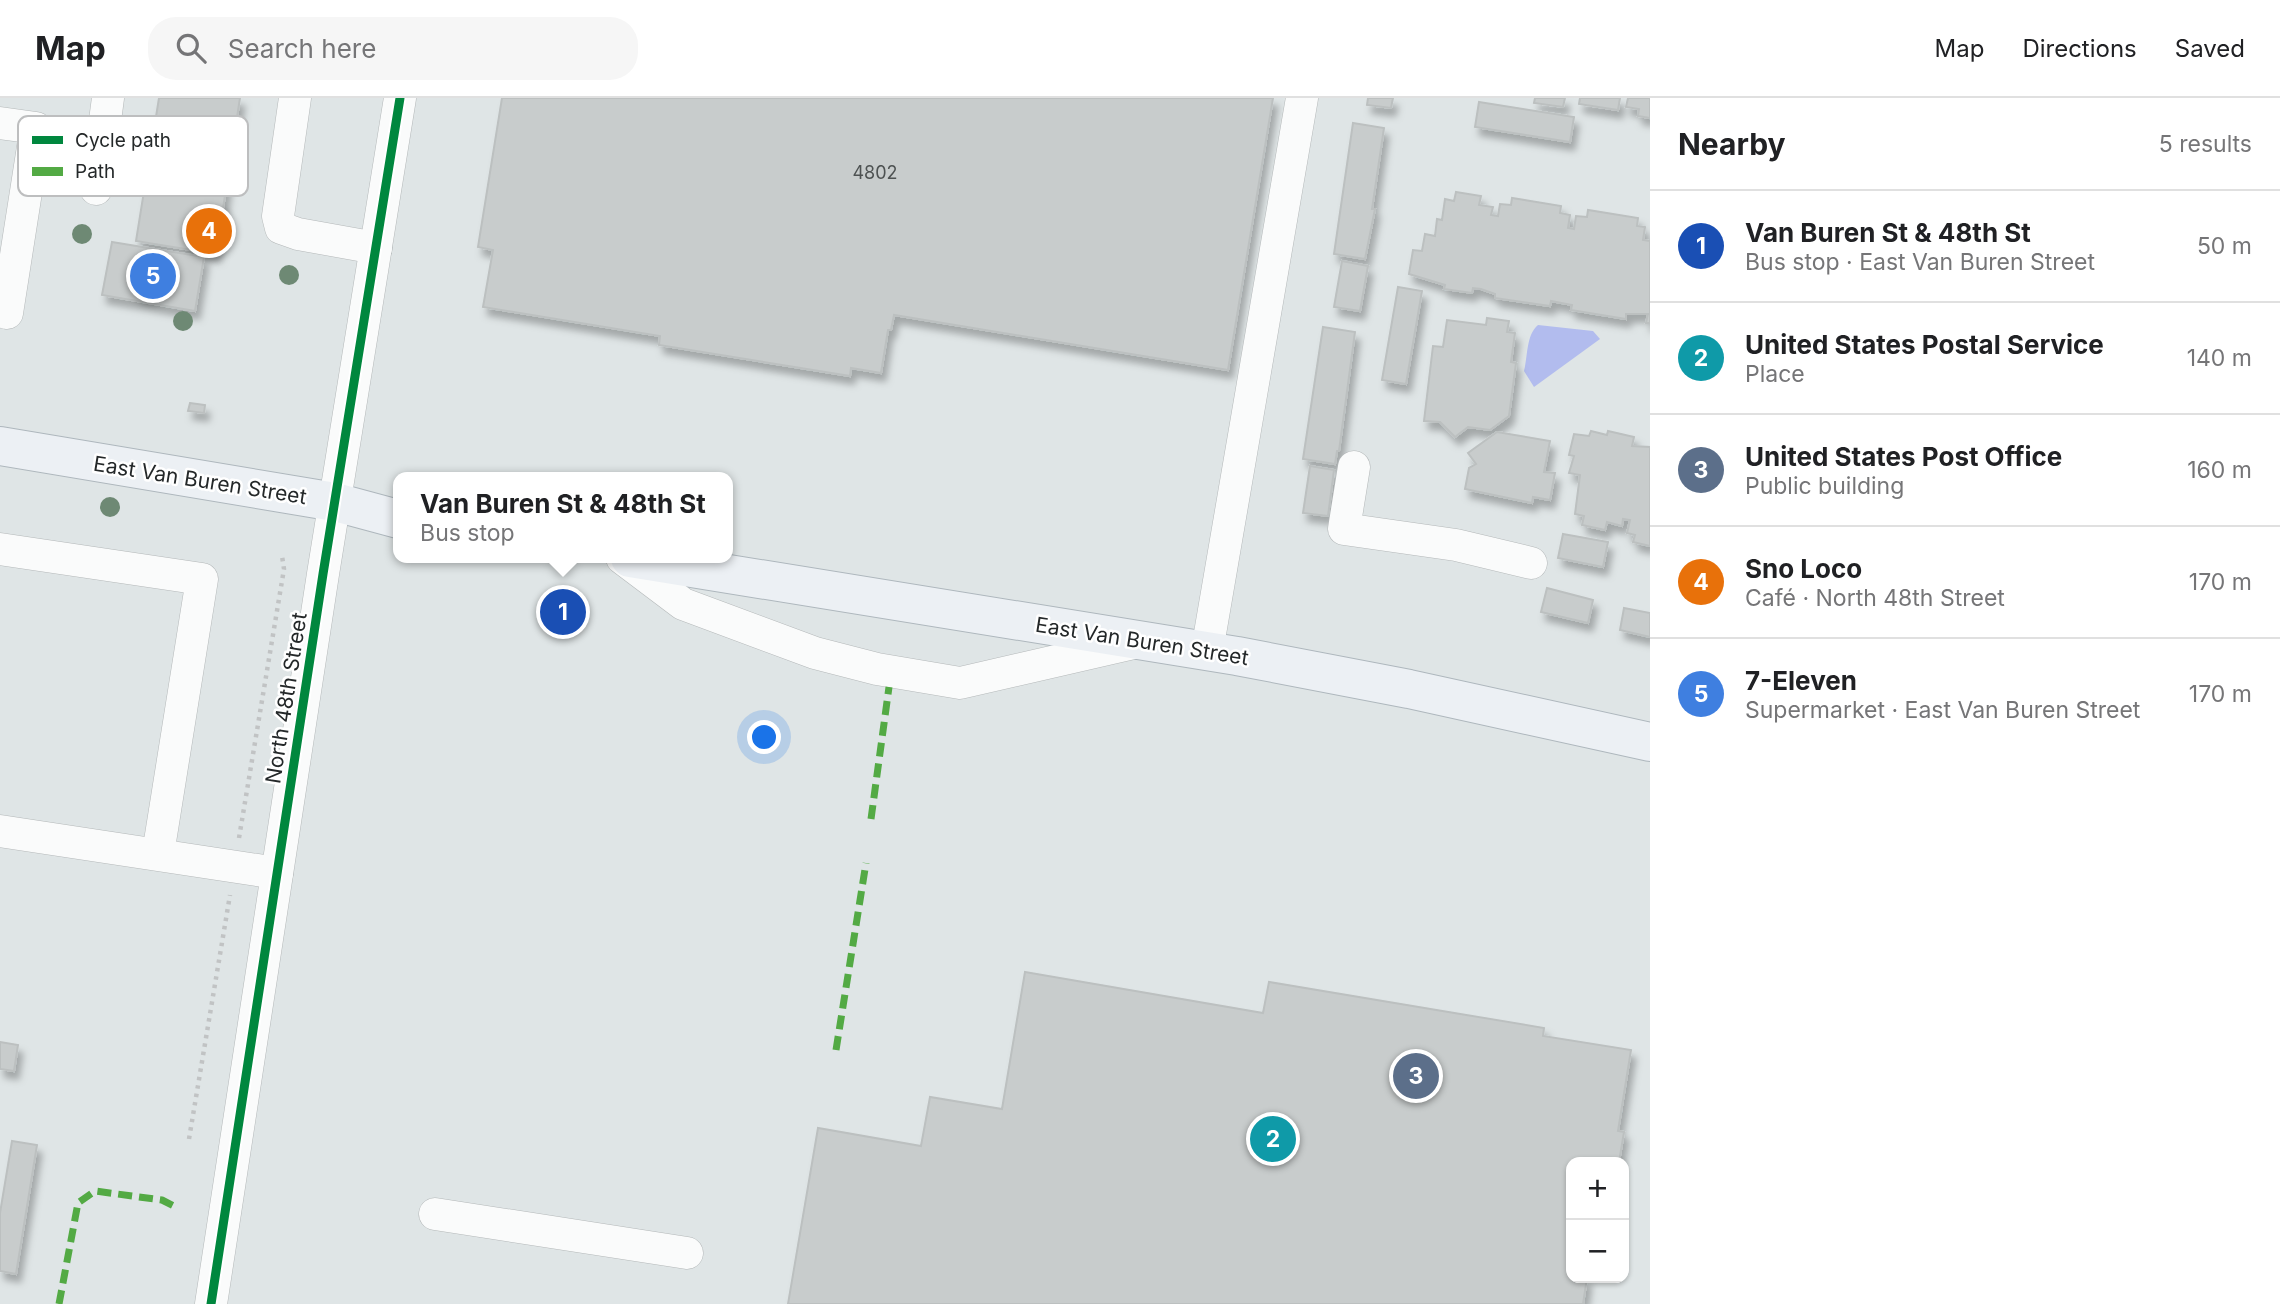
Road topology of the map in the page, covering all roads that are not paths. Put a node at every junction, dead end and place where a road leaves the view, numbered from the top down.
1 (108, 98) edge
2 (295, 98) edge
3 (400, 98) edge
4 (1302, 98) edge
5 (106, 116) edge
6 (0, 123) edge
7 (18, 126) edge
8 (25, 196) edge
9 (376, 248) junction
10 (0, 311) edge
11 (0, 446) edge
12 (1354, 467) dead end
13 (335, 502) junction
14 (393, 518) edge
15 (0, 549) edge
16 (629, 563) edge
17 (661, 563) edge
18 (1531, 563) dead end
19 (1142, 641) junction
20 (1207, 651) junction
21 (1650, 742) edge
22 (0, 831) edge
23 (158, 854) junction
24 (277, 873) junction
25 (435, 1214) dead end
26 (687, 1253) dead end
27 (211, 1304) edge

1 - 5 street
2 - 9 street
3 - 9 street, North 48th Street
4 - 20 street
6 - 7 street
8 - 10 street
9 - 13 street, North 48th Street
11 - 13 main road, East Van Buren Street
12 - 18 street
13 - 14 main road, East Van Buren Street
13 - 24 street, North 48th Street
15 - 23 street
16 - 19 street
17 - 19 main road, East Van Buren Street
19 - 20 main road, East Van Buren Street
20 - 21 main road, East Van Buren Street
22 - 23 street
23 - 24 street
24 - 27 street, North 48th Street
25 - 26 street

